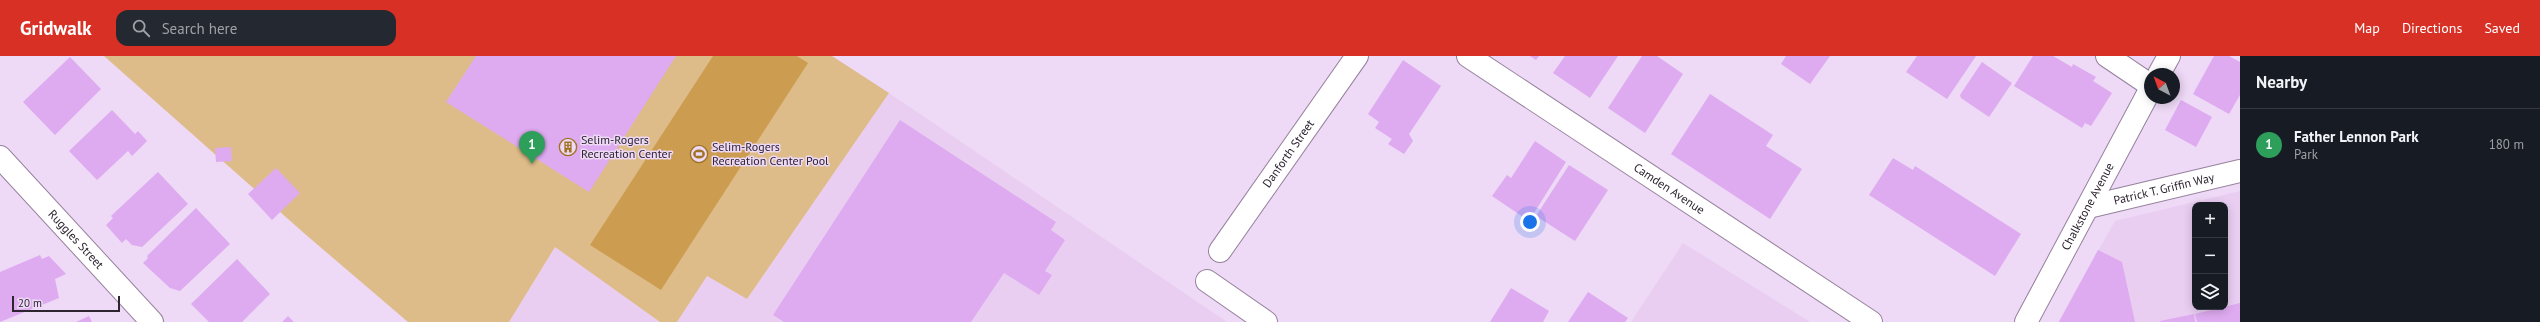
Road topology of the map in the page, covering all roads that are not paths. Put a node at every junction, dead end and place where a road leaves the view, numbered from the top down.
1 (1357, 56) edge
2 (1468, 56) edge
3 (2107, 56) edge
4 (2169, 56) edge
5 (2162, 68) edge
6 (2144, 81) edge
7 (2144, 101) edge
8 (0, 157) edge
9 (2240, 172) edge
10 (2088, 207) junction
11 (1220, 251) dead end
12 (1207, 281) dead end
13 (152, 322) edge
14 (1266, 322) edge
15 (1871, 322) edge
16 (2026, 322) edge

1 - 11 street, Danforth Street
2 - 15 street, Camden Avenue
3 - 6 street
4 - 5 street
7 - 10 street, Chalkstone Avenue
8 - 13 street, Ruggles Street
9 - 10 street, Patrick T. Griffin Way
10 - 16 street, Chalkstone Avenue
12 - 14 street

